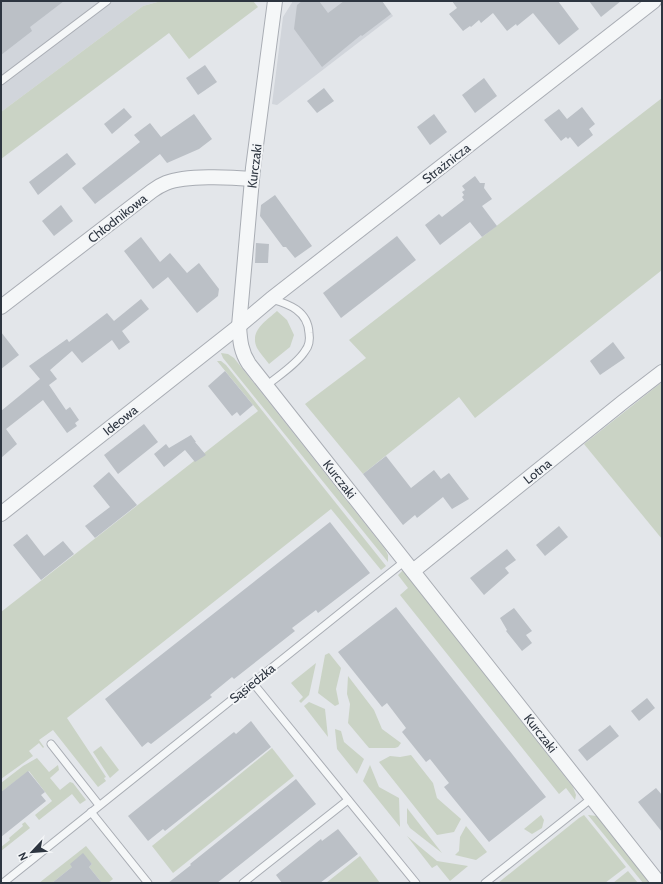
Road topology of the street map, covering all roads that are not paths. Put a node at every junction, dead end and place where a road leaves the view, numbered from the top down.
1 (107, 1) edge
2 (275, 1) edge
3 (654, 1) edge
4 (1, 81) edge
5 (252, 179) junction
6 (271, 299) junction
7 (1, 307) edge
8 (240, 326) junction
9 (662, 372) edge
10 (266, 386) junction
11 (1, 514) edge
12 (409, 566) junction
13 (253, 683) junction
14 (50, 744) dead end
15 (592, 798) junction
16 (348, 800) junction
17 (100, 806) junction
18 (91, 812) junction
19 (3, 883) edge
20 (148, 883) edge
21 (243, 883) edge
22 (416, 883) edge
23 (485, 883) edge
24 (658, 883) edge

1 - 4 lane
2 - 5 street, Kurczaki
3 - 6 street, Strażnicza
5 - 7 street, Chłodnikowa
5 - 8 street, Kurczaki
6 - 8 street, Strażnicza
6 - 10 lane
8 - 10 street, Kurczaki
8 - 11 street, Ideowa
9 - 12 street, Lotna
10 - 12 street, Kurczaki
12 - 13 lane, Sąsiedzka
12 - 15 street, Kurczaki
13 - 16 lane
13 - 17 lane, Sąsiedzka
14 - 17 lane
15 - 23 lane
15 - 24 street, Kurczaki
16 - 21 lane
16 - 22 lane
17 - 18 lane, Sąsiedzka
18 - 19 lane, Sąsiedzka
18 - 20 lane

